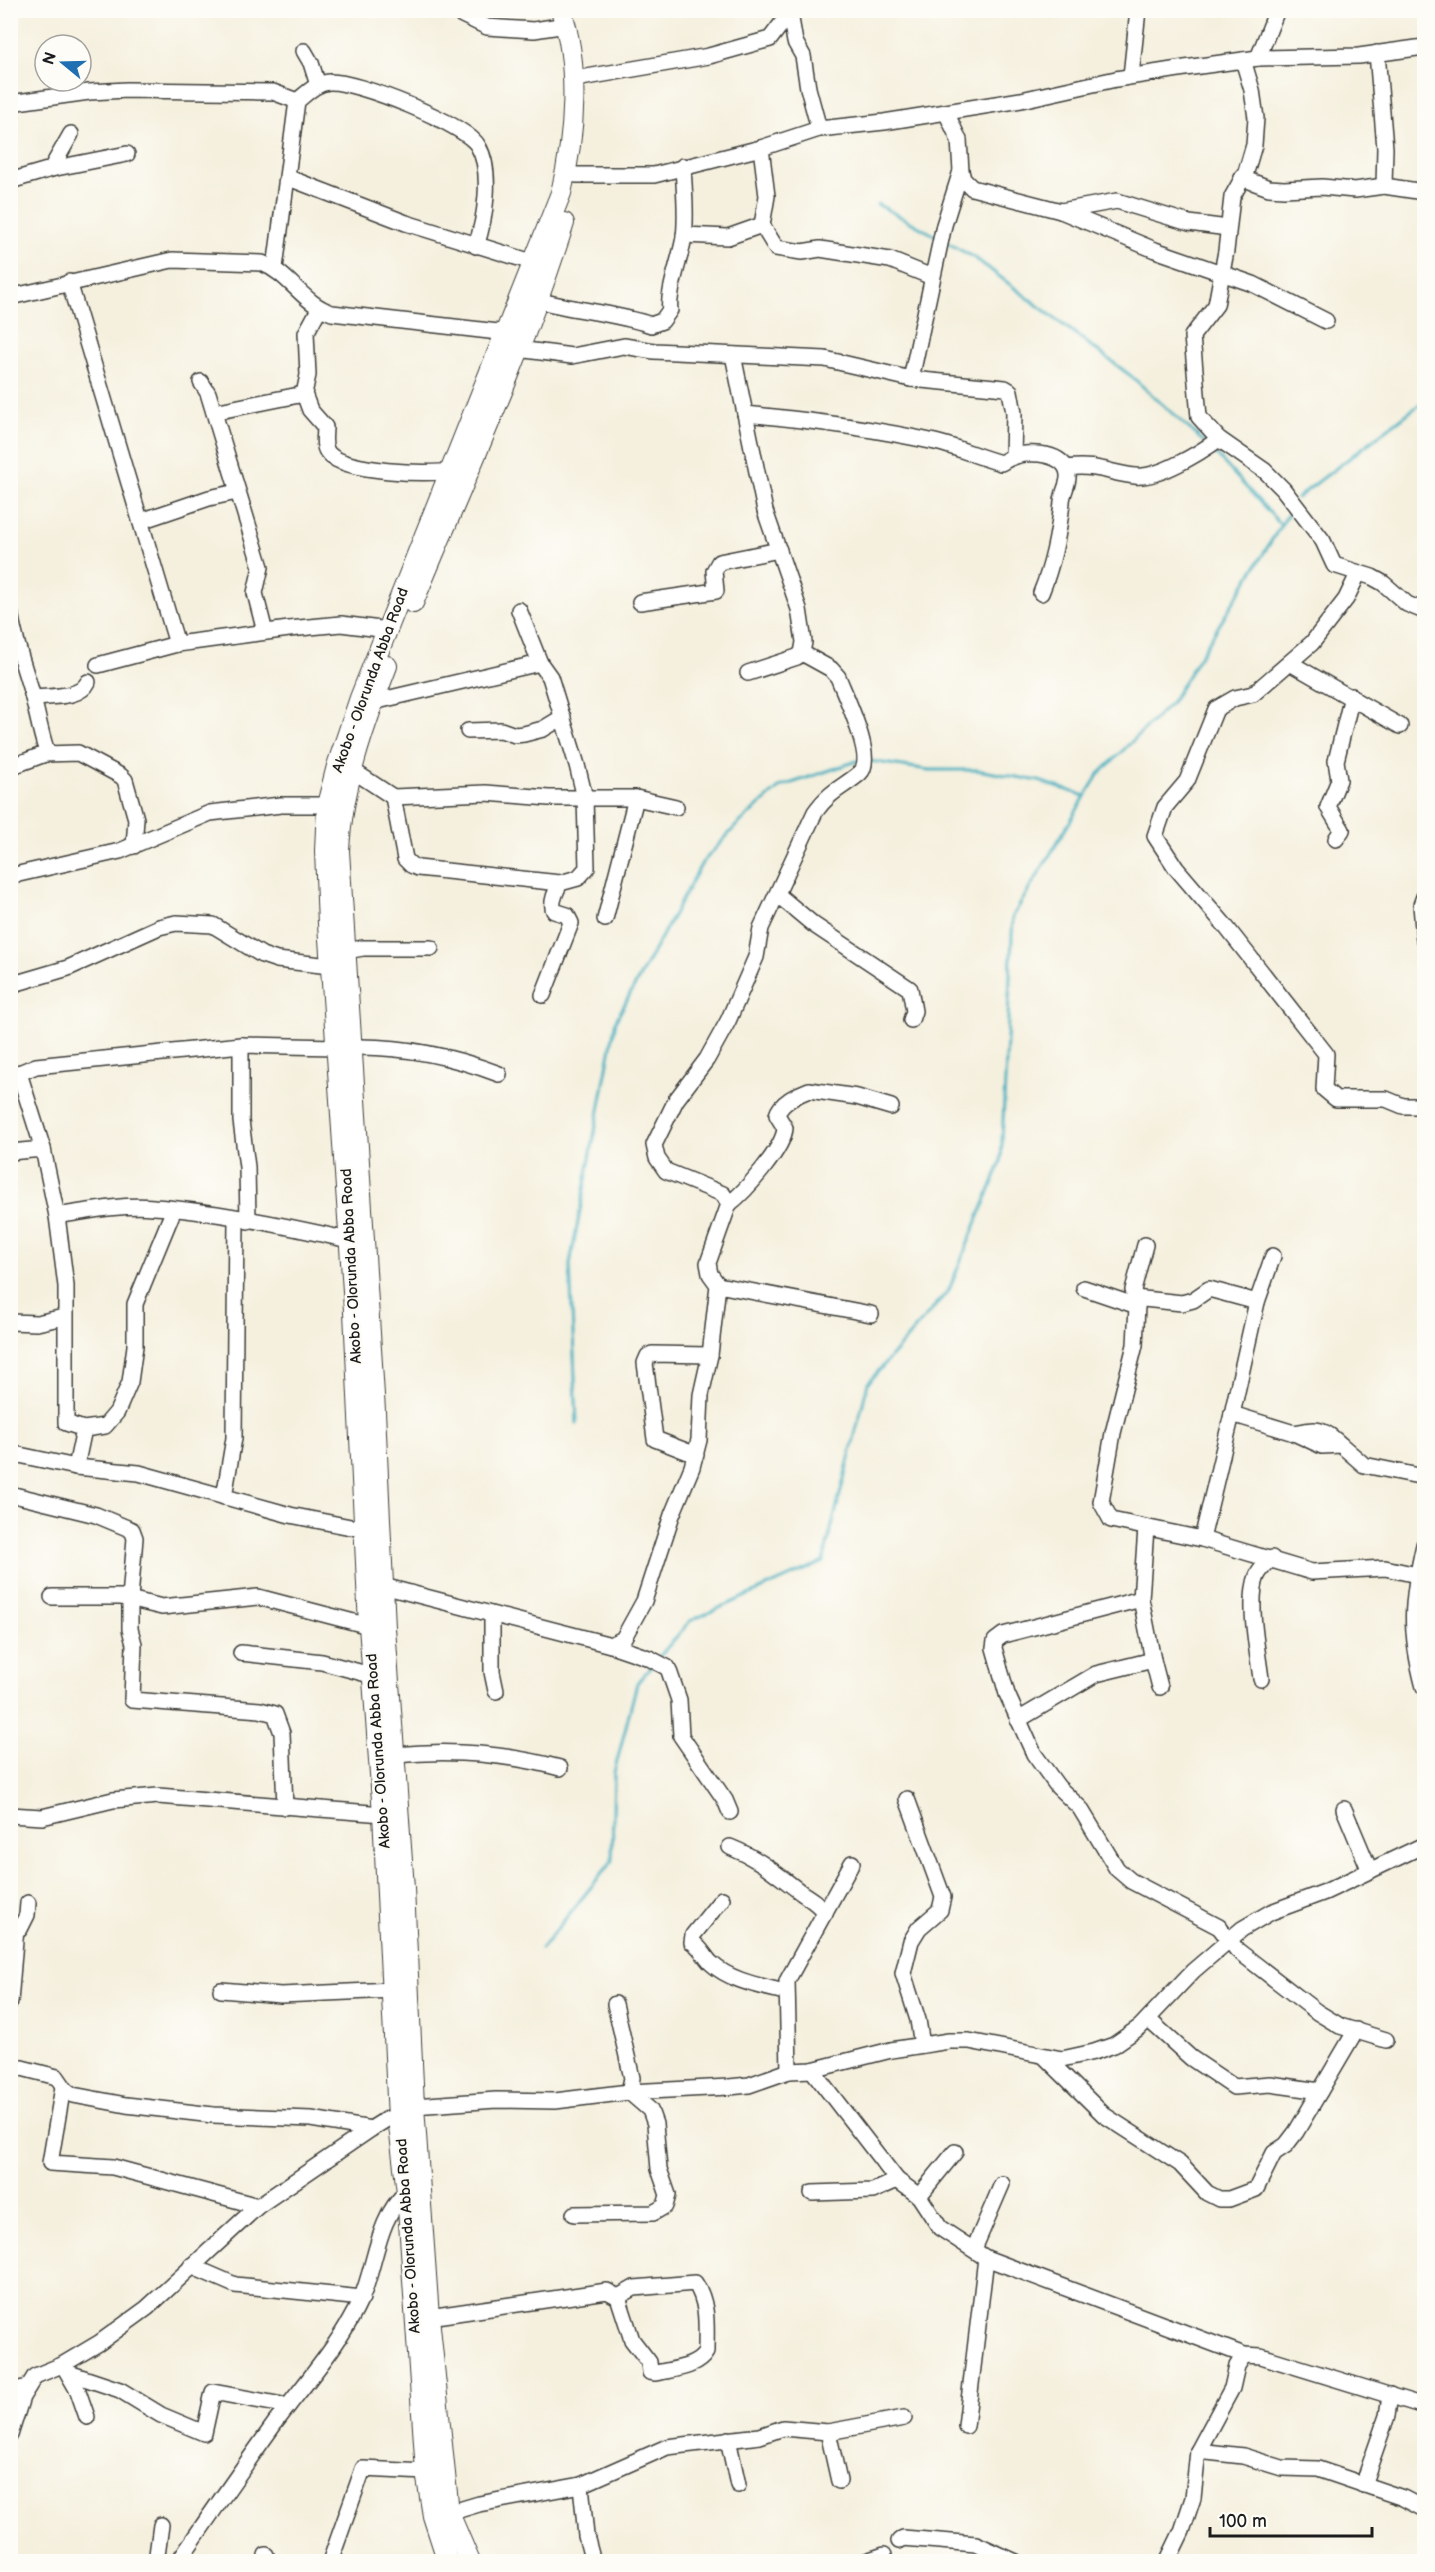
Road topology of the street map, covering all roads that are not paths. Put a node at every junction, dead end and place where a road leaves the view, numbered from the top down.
1 (452, 10) edge
2 (1138, 10) edge
3 (1277, 10) edge
4 (791, 12) edge
5 (567, 15) edge
6 (1425, 47) edge
7 (304, 51) dead end
8 (1377, 53) junction
9 (1251, 59) junction
10 (1131, 76) junction
11 (581, 78) junction
12 (318, 85) junction
13 (297, 100) junction
14 (10, 103) edge
15 (946, 112) junction
16 (819, 129) junction
17 (71, 134) dead end
18 (761, 148) junction
19 (127, 154) dead end
20 (683, 166) junction
21 (51, 170) junction
22 (961, 171) junction
23 (576, 175) junction
24 (289, 178) junction
25 (1242, 178) junction
26 (10, 181) edge
27 (1384, 186) junction
28 (1425, 192) edge
29 (1061, 211) junction
30 (762, 225) junction
31 (1228, 228) junction
32 (684, 234) junction
33 (476, 246) junction
34 (535, 263) junction
35 (276, 268) junction
36 (1220, 273) junction
37 (932, 277) junction
38 (69, 282) junction
39 (10, 297) edge
40 (537, 300) junction
41 (319, 309) junction
42 (662, 321) junction
43 (1326, 321) dead end
44 (512, 341) junction
45 (654, 351) junction
46 (733, 355) junction
47 (911, 379) junction
48 (201, 382) dead end
49 (304, 394) junction
50 (214, 412) junction
51 (745, 414) junction
52 (1219, 439) junction
53 (1013, 457) junction
54 (1067, 468) junction
55 (451, 471) junction
56 (237, 492) junction
57 (141, 521) junction
58 (779, 550) junction
59 (1358, 574) junction
60 (1041, 593) dead end
61 (640, 602) dead end
62 (519, 610) dead end
63 (10, 611) edge
64 (1425, 611) edge
65 (388, 630) junction
66 (265, 632) junction
67 (177, 644) junction
68 (802, 653) junction
69 (540, 663) junction
70 (1290, 663) junction
71 (99, 664) dead end
72 (17, 668) edge
73 (748, 673) dead end
74 (88, 682) dead end
75 (1352, 696) junction
76 (33, 698) junction
77 (373, 702) junction
78 (563, 717) junction
79 (1400, 726) dead end
80 (468, 731) dead end
81 (45, 754) junction
82 (10, 767) edge
83 (352, 770) junction
84 (393, 797) junction
85 (585, 798) junction
86 (636, 798) junction
87 (327, 805) junction
88 (676, 807) dead end
89 (1336, 838) dead end
90 (134, 846) junction
91 (10, 876) edge
92 (560, 883) junction
93 (778, 895) junction
94 (1425, 897) edge
95 (605, 919) dead end
96 (336, 924) junction
97 (1425, 940) edge
98 (431, 948) dead end
99 (346, 951) junction
100 (330, 966) junction
101 (10, 985) edge
102 (543, 996) dead end
103 (911, 1020) dead end
104 (241, 1045) junction
105 (345, 1047) junction
106 (15, 1072) edge
107 (499, 1074) dead end
108 (1425, 1106) edge
109 (891, 1107) dead end
110 (43, 1149) junction
111 (10, 1152) edge
112 (729, 1204) junction
113 (174, 1209) junction
114 (57, 1216) junction
115 (242, 1220) junction
116 (349, 1240) junction
117 (1144, 1245) dead end
118 (1273, 1256) dead end
119 (718, 1285) junction
120 (1084, 1288) dead end
121 (1136, 1302) junction
122 (1257, 1302) junction
123 (871, 1314) dead end
124 (64, 1317) junction
125 (10, 1322) edge
126 (710, 1355) junction
127 (1232, 1414) junction
128 (84, 1430) junction
129 (10, 1453) edge
130 (696, 1455) junction
131 (76, 1467) junction
132 (1425, 1477) edge
133 (10, 1494) edge
134 (224, 1497) junction
135 (1146, 1527) junction
136 (366, 1530) junction
137 (1202, 1539) junction
138 (1425, 1545) edge
139 (1272, 1558) junction
140 (1418, 1575) junction
141 (383, 1586) junction
142 (52, 1597) dead end
143 (130, 1598) junction
144 (1141, 1599) junction
145 (492, 1616) junction
146 (369, 1626) junction
147 (611, 1645) junction
148 (242, 1653) dead end
149 (1153, 1660) junction
150 (374, 1676) junction
151 (1261, 1679) dead end
152 (1160, 1687) dead end
153 (1425, 1687) edge
154 (496, 1691) dead end
155 (1018, 1720) junction
156 (395, 1755) junction
157 (560, 1768) dead end
158 (907, 1799) dead end
159 (285, 1807) junction
160 (1344, 1809) dead end
161 (730, 1812) dead end
162 (383, 1814) junction
163 (10, 1815) edge
164 (1425, 1845) edge
165 (730, 1847) dead end
166 (852, 1863) dead end
167 (1370, 1870) junction
168 (395, 1888) junction
169 (722, 1899) dead end
170 (28, 1903) dead end
171 (825, 1913) junction
172 (13, 1928) edge
173 (1228, 1941) junction
174 (220, 1989) dead end
175 (393, 1990) junction
176 (786, 1992) junction
177 (10, 2002) edge
178 (615, 2004) dead end
179 (1149, 2020) junction
180 (1356, 2030) junction
181 (1386, 2040) dead end
182 (922, 2045) junction
183 (1046, 2058) junction
184 (10, 2065) edge
185 (812, 2070) junction
186 (789, 2071) junction
187 (63, 2087) junction
188 (1320, 2091) junction
189 (629, 2092) junction
190 (406, 2112) junction
191 (370, 2129) junction
192 (955, 2152) dead end
193 (897, 2180) junction
194 (1002, 2184) dead end
195 (407, 2192) junction
196 (812, 2193) dead end
197 (919, 2196) junction
198 (258, 2206) junction
199 (574, 2214) dead end
200 (980, 2253) junction
201 (191, 2266) junction
202 (618, 2297) junction
203 (362, 2298) junction
204 (429, 2317) junction
205 (1244, 2355) junction
206 (65, 2369) junction
207 (18, 2392) edge
208 (1390, 2395) junction
209 (288, 2406) junction
210 (1425, 2406) edge
211 (87, 2417) dead end
212 (904, 2418) dead end
213 (966, 2426) dead end
214 (828, 2432) junction
215 (10, 2435) edge
216 (728, 2439) junction
217 (1198, 2451) junction
218 (426, 2472) junction
219 (839, 2481) dead end
220 (581, 2485) junction
221 (1363, 2485) junction
222 (738, 2486) dead end
223 (1425, 2509) edge
224 (448, 2513) junction
225 (161, 2525) dead end
226 (899, 2541) dead end
227 (884, 2555) dead end
228 (156, 2562) edge
229 (178, 2562) edge
230 (330, 2562) edge
231 (448, 2562) edge
232 (470, 2562) edge
233 (593, 2562) edge
234 (863, 2562) edge
235 (1016, 2562) edge
236 (1167, 2562) edge

1 - 5 street
2 - 10 street
3 - 9 street
4 - 11 street
4 - 16 street
5 - 11 main road, Akobo - Olorunda Abba Road
5 - 34 main road, Akobo - Olorunda Abba Road
6 - 8 street
7 - 12 street
8 - 9 street
8 - 27 street
9 - 10 street
9 - 25 street
10 - 15 street
11 - 23 main road, Akobo - Olorunda Abba Road
12 - 13 street
12 - 33 street
13 - 14 street
13 - 24 street
15 - 16 street
15 - 22 street
16 - 18 street
17 - 21 street
18 - 20 street
18 - 30 street
19 - 21 street
20 - 23 street
20 - 32 street
21 - 26 street
22 - 29 street
22 - 37 street
23 - 40 main road, Akobo - Olorunda Abba Road
24 - 33 street
24 - 35 street
25 - 27 street
25 - 31 street
27 - 28 street
29 - 31 street
29 - 36 street
30 - 32 street
30 - 37 street
31 - 36 street
32 - 42 street
33 - 34 street
34 - 44 main road, Akobo - Olorunda Abba Road
35 - 38 street
35 - 41 street
36 - 43 street
36 - 52 street
37 - 47 street
38 - 39 street
38 - 57 street
40 - 42 street
40 - 44 main road, Akobo - Olorunda Abba Road
41 - 44 street
41 - 49 street
42 - 45 street
44 - 45 street
44 - 55 main road, Akobo - Olorunda Abba Road
44 - 77 main road, Akobo - Olorunda Abba Road
45 - 46 street
46 - 47 street
46 - 51 street
47 - 53 street
48 - 50 street
49 - 50 street
49 - 55 street
50 - 56 street
51 - 53 street
51 - 58 street
52 - 54 street
52 - 59 street
53 - 54 street
54 - 60 street
55 - 65 main road, Akobo - Olorunda Abba Road
56 - 57 street
56 - 66 street
57 - 67 street
58 - 61 street
58 - 68 street
59 - 64 street
59 - 70 street
62 - 69 street
63 - 72 street
65 - 66 street
65 - 87 main road, Akobo - Olorunda Abba Road
66 - 67 street
67 - 71 street
68 - 73 street
68 - 93 street
69 - 77 street
69 - 78 street
70 - 75 street
70 - 108 street
72 - 76 street
74 - 76 street
75 - 79 street
75 - 89 street
76 - 81 street
77 - 83 main road, Akobo - Olorunda Abba Road
78 - 80 street
78 - 85 street
81 - 82 street
81 - 90 street
83 - 84 street
83 - 96 main road, Akobo - Olorunda Abba Road
84 - 85 street
84 - 92 street
85 - 86 street
85 - 92 street
86 - 88 street
86 - 95 street
87 - 90 street
87 - 96 main road, Akobo - Olorunda Abba Road
90 - 91 street
92 - 102 street
93 - 103 street
93 - 112 street
94 - 97 street
96 - 99 main road, Akobo - Olorunda Abba Road
96 - 100 main road, Akobo - Olorunda Abba Road
98 - 99 street
99 - 105 main road, Akobo - Olorunda Abba Road
100 - 101 street
100 - 105 main road, Akobo - Olorunda Abba Road
104 - 105 street
104 - 106 street
104 - 115 street
105 - 107 street
105 - 116 main road, Akobo - Olorunda Abba Road
105 - 141 main road, Akobo - Olorunda Abba Road
106 - 110 street
109 - 112 street
110 - 111 street
110 - 114 street
112 - 119 street
113 - 114 street
113 - 115 street
113 - 128 street
114 - 124 street
115 - 116 street
115 - 134 street
116 - 136 main road, Akobo - Olorunda Abba Road
117 - 121 street
118 - 122 street
119 - 123 street
119 - 126 street
120 - 121 street
121 - 122 street
121 - 135 street
122 - 127 street
124 - 125 street
124 - 128 street
126 - 130 street
126 - 130 street
127 - 132 street
127 - 137 street
128 - 131 street
129 - 131 street
130 - 147 street
131 - 134 street
133 - 143 street
134 - 136 street
135 - 137 street
135 - 144 street
136 - 146 main road, Akobo - Olorunda Abba Road
137 - 139 street
138 - 140 street
139 - 140 street
139 - 151 street
140 - 153 street
141 - 145 street
141 - 156 main road, Akobo - Olorunda Abba Road
142 - 143 street
143 - 146 street
143 - 159 street
144 - 149 street
144 - 155 street
145 - 147 street
145 - 154 street
146 - 150 main road, Akobo - Olorunda Abba Road
147 - 161 street
148 - 150 street
149 - 152 street
149 - 155 street
150 - 162 main road, Akobo - Olorunda Abba Road
155 - 173 street
156 - 157 street
156 - 168 main road, Akobo - Olorunda Abba Road
158 - 182 street
159 - 162 street
159 - 163 street
160 - 167 street
162 - 168 main road, Akobo - Olorunda Abba Road
164 - 167 street
165 - 171 street
166 - 171 street
167 - 173 street
168 - 175 main road, Akobo - Olorunda Abba Road
168 - 190 main road, Akobo - Olorunda Abba Road
169 - 176 street
170 - 172 street
171 - 176 street
172 - 177 street
173 - 179 street
173 - 180 street
174 - 175 street
175 - 190 main road, Akobo - Olorunda Abba Road
176 - 186 street
178 - 189 street
179 - 183 street
179 - 188 street
180 - 181 street
180 - 188 street
182 - 183 street
182 - 185 street
183 - 188 street
184 - 187 street
185 - 186 street
185 - 193 street
186 - 189 street
187 - 191 street
187 - 198 street
189 - 190 street
189 - 199 street
190 - 191 street
190 - 195 main road, Akobo - Olorunda Abba Road
190 - 204 main road, Akobo - Olorunda Abba Road
191 - 198 street
192 - 197 street
193 - 196 street
193 - 197 street
194 - 200 street
195 - 203 street
195 - 218 main road, Akobo - Olorunda Abba Road
197 - 200 street
198 - 201 street
200 - 205 street
200 - 213 street
201 - 203 street
201 - 206 street
202 - 202 street
202 - 204 street
203 - 209 street
204 - 224 main road, Akobo - Olorunda Abba Road
205 - 208 street
205 - 217 street
206 - 207 street
206 - 209 street
206 - 211 street
207 - 215 street
208 - 210 street
208 - 221 street
209 - 229 street
212 - 214 street
214 - 216 street
214 - 219 street
216 - 220 street
216 - 222 street
217 - 221 street
217 - 236 street
218 - 230 street
218 - 231 main road, Akobo - Olorunda Abba Road
220 - 224 street
220 - 233 street
221 - 223 street
224 - 232 main road, Akobo - Olorunda Abba Road
225 - 228 street
226 - 235 street
227 - 234 street

